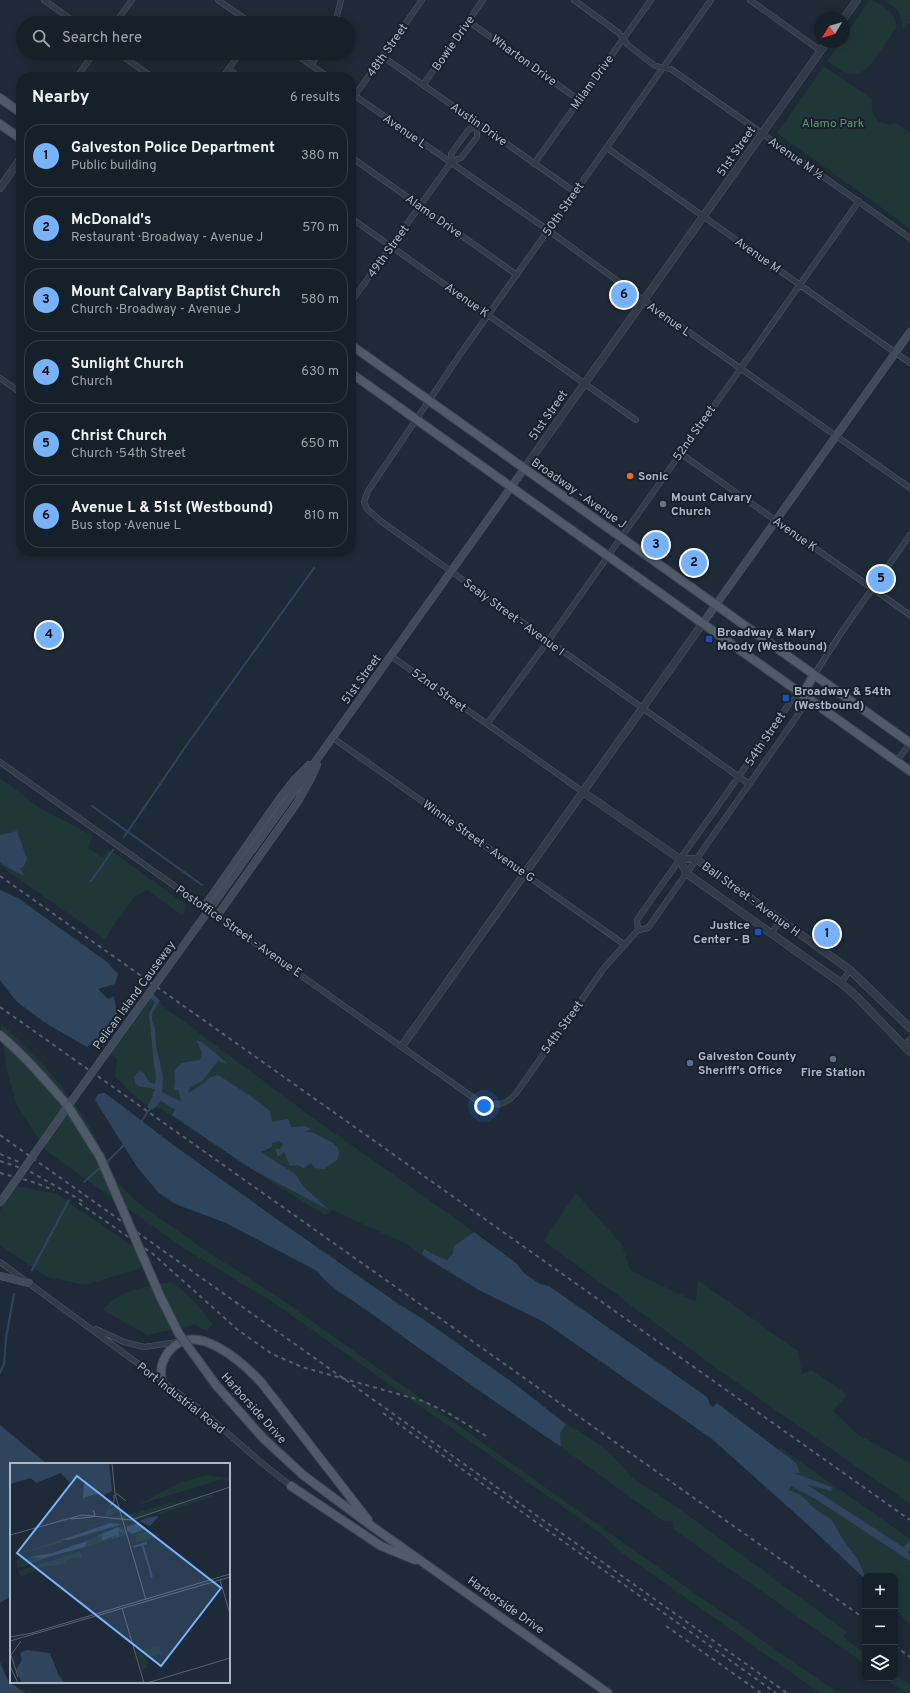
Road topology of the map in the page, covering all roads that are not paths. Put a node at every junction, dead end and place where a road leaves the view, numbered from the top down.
1 (44, 0) edge
2 (132, 0) edge
3 (218, 0) edge
4 (341, 0) edge
5 (422, 0) edge
6 (482, 0) edge
7 (574, 0) edge
8 (651, 0) edge
9 (711, 0) edge
10 (750, 0) edge
11 (856, 0) edge
12 (848, 12) edge
13 (66, 16) edge
14 (120, 16) edge
15 (241, 16) edge
16 (337, 16) edge
17 (468, 21) junction
18 (623, 39) junction
19 (823, 48) edge
20 (821, 51) junction
21 (382, 56) junction
22 (89, 60) edge
23 (128, 60) edge
24 (235, 60) edge
25 (304, 60) edge
26 (314, 60) edge
27 (311, 65) junction
28 (663, 68) junction
29 (228, 69) junction
30 (81, 72) edge
31 (145, 72) edge
32 (226, 72) edge
33 (232, 72) edge
34 (321, 72) edge
35 (423, 85) junction
36 (356, 91) edge
37 (356, 97) edge
38 (0, 98) edge
39 (579, 100) junction
40 (16, 109) edge
41 (0, 124) edge
42 (478, 126) junction
43 (761, 133) junction
44 (16, 135) edge
45 (606, 148) junction
46 (356, 161) edge
47 (452, 162) junction
48 (534, 164) junction
49 (16, 165) edge
50 (0, 188) edge
51 (575, 192) junction
52 (859, 201) junction
53 (420, 206) junction
54 (703, 216) junction
55 (356, 222) edge
56 (548, 230) junction
57 (910, 238) edge
58 (391, 246) junction
59 (517, 275) junction
60 (799, 285) junction
61 (356, 295) edge
62 (643, 300) junction
63 (488, 315) junction
64 (910, 332) edge
65 (356, 349) edge
66 (895, 353) junction
67 (910, 363) edge
68 (740, 369) junction
69 (356, 377) edge
70 (0, 378) edge
71 (584, 383) junction
72 (16, 389) edge
73 (428, 400) junction
74 (416, 419) junction
75 (636, 420) dead end
76 (836, 436) junction
77 (680, 453) junction
78 (524, 469) junction
79 (511, 487) junction
80 (910, 488) edge
81 (776, 520) junction
82 (910, 535) edge
83 (621, 537) junction
84 (607, 555) junction
85 (452, 572) junction
86 (873, 588) junction
87 (716, 605) junction
88 (910, 615) edge
89 (703, 623) junction
90 (548, 641) junction
91 (391, 656) junction
92 (814, 676) junction
93 (802, 695) junction
94 (642, 709) junction
95 (487, 724) junction
96 (332, 738) junction
97 (910, 743) edge
98 (323, 751) junction
99 (897, 761) junction
100 (0, 762) edge
101 (910, 771) edge
102 (739, 777) junction
103 (749, 784) junction
104 (583, 792) junction
105 (288, 800) joint
106 (680, 859) junction
107 (696, 859) junction
108 (686, 873) junction
109 (525, 874) junction
110 (204, 906) junction
111 (217, 916) junction
112 (780, 920) junction
113 (638, 930) junction
114 (771, 934) junction
115 (625, 945) junction
116 (850, 970) junction
117 (841, 984) junction
118 (910, 1028) edge
119 (0, 1035) edge
120 (910, 1039) edge
121 (402, 1046) junction
122 (904, 1046) junction
123 (910, 1052) edge
124 (478, 1101) joint
125 (68, 1106) junction
126 (0, 1203) edge
127 (0, 1262) edge
128 (0, 1276) edge
129 (29, 1283) junction
130 (88, 1326) junction
131 (185, 1340) junction
132 (162, 1382) junction
133 (291, 1486) joint
134 (374, 1527) junction
135 (429, 1565) junction
136 (608, 1693) edge

1 - 13 street
2 - 14 street
3 - 15 street
4 - 16 street
5 - 21 street, 48th Street
6 - 17 street, Bowie Drive
7 - 18 street, Avenue M ½
8 - 18 street, Milam Drive
9 - 28 street, 50th Street
10 - 20 street
11 - 12 street
17 - 35 street, Bowie Drive
17 - 39 street, Wharton Drive
18 - 28 street, Avenue M ½
18 - 39 street, Milam Drive
19 - 20 street, 51st Street
20 - 43 street, 51st Street
21 - 35 street, Austin Drive
21 - 36 street, 48th Street
22 - 30 street
23 - 31 street
24 - 29 street
25 - 27 street
26 - 27 street
27 - 34 street
28 - 43 street, Avenue M ½
28 - 45 street, 50th Street
29 - 32 street
29 - 33 street
35 - 42 street, Austin Drive
37 - 47 street, Avenue L
38 - 40 main road
39 - 48 street, Milam Drive
41 - 44 main road
42 - 47 street, 49th Street
42 - 47 street, 49th Street
42 - 48 street, Austin Drive
43 - 52 street, Avenue M ½
43 - 54 street, 51st Street
45 - 51 street, 50th Street
45 - 54 street, Avenue M
46 - 53 street, Alamo Drive
47 - 53 street, 49th Street
47 - 56 street, Avenue L
48 - 51 street, Austin Drive
49 - 50 street
51 - 56 street, 50th Street
52 - 57 street, Avenue M ½
52 - 60 street, 52nd Street
53 - 58 street, 49th Street
53 - 59 street, Alamo Drive
54 - 60 street, Avenue M
54 - 62 street, 51st Street
55 - 58 street, Avenue K
56 - 59 street, 50th Street
56 - 62 street, Avenue L
58 - 61 street, 49th Street
58 - 63 street, Avenue K
59 - 63 street, 50th Street
60 - 66 street, Avenue M
60 - 68 street, 52nd Street
62 - 68 street, Avenue L
62 - 71 street, 51st Street
63 - 71 street, Avenue K
63 - 73 street, 50th Street
64 - 66 main road
65 - 73 main road, Broadway - Avenue J
66 - 67 street, Avenue M
66 - 76 main road
68 - 76 street, Avenue L
68 - 77 street, 52nd Street
69 - 74 main road
70 - 72 street
71 - 75 street, Avenue K
71 - 78 street, 51st Street
73 - 74 street, 50th Street
73 - 78 main road, Broadway - Avenue J
74 - 79 main road
74 - 85 street, Sealy Street - Avenue I
76 - 80 street, Avenue L
76 - 81 main road
77 - 81 street, Avenue K
77 - 83 street, 52nd Street
78 - 79 main road, 51st Street
78 - 83 main road, Broadway - Avenue J
79 - 84 main road
79 - 85 main road, 51st Street
81 - 86 street, Avenue K
81 - 87 main road
82 - 86 street
83 - 84 street, 52nd Street
83 - 87 main road, Broadway - Avenue J
84 - 89 main road
84 - 90 street, 52nd Street
85 - 90 street, Sealy Street - Avenue I
85 - 91 main road, 51st Street
86 - 88 street, Avenue K
86 - 92 street
87 - 89 main road
87 - 92 main road, Broadway - Avenue J
89 - 93 main road
89 - 94 street
90 - 94 street, Sealy Street - Avenue I
90 - 95 street, 52nd Street
91 - 95 street, 52nd Street
91 - 96 main road, 51st Street
92 - 93 main road
92 - 97 main road, Broadway - Avenue J
93 - 99 main road
93 - 102 street, 54th Street
93 - 103 street, 54th Street
94 - 102 street, Sealy Street - Avenue I
94 - 104 street
95 - 104 street, 52nd Street
96 - 98 main road, 51st Street
96 - 109 street, Winnie Street - Avenue G
97 - 99 street
98 - 105 main road, 51st Street
98 - 110 main road
98 - 111 main road
99 - 101 main road
100 - 110 street, Postoffice Street - Avenue E
102 - 103 street, Sealy Street - Avenue I
102 - 106 street, 54th Street
103 - 107 street, 54th Street
104 - 106 street
104 - 109 street
105 - 125 main road, Pelican Island Causeway, bridge
106 - 107 street, Ball Street - Avenue H
106 - 108 street, Ball Street - Avenue H
106 - 113 street, 54th Street
107 - 108 street, 54th Street
107 - 112 street, Ball Street - Avenue H
108 - 113 street, 54th Street
108 - 114 street, Ball Street - Avenue H
109 - 115 street, Winnie Street - Avenue G
109 - 121 street
110 - 111 street, Postoffice Street - Avenue E
111 - 121 street, Postoffice Street - Avenue E
112 - 114 street
112 - 116 street, Ball Street - Avenue H
113 - 115 street, 54th Street
114 - 117 street, Ball Street - Avenue H
115 - 124 street, 54th Street
116 - 117 street
116 - 118 street, Ball Street - Avenue H
117 - 122 street, Ball Street - Avenue H
119 - 125 main road, Harborside Drive
120 - 122 street
121 - 124 street, Postoffice Street - Avenue E
122 - 123 street, Ball Street - Avenue H
125 - 126 main road, Pelican Island Causeway, bridge
125 - 134 main road, Harborside Drive, bridge
127 - 129 street, Port Industrial Road
128 - 129 main road
129 - 130 street, Port Industrial Road
130 - 131 street, Port Industrial Road
130 - 132 street, Port Industrial Road
131 - 132 main road
131 - 134 main road
132 - 133 street, Port Industrial Road
133 - 135 main road
134 - 135 main road, Harborside Drive
135 - 136 main road, Harborside Drive

